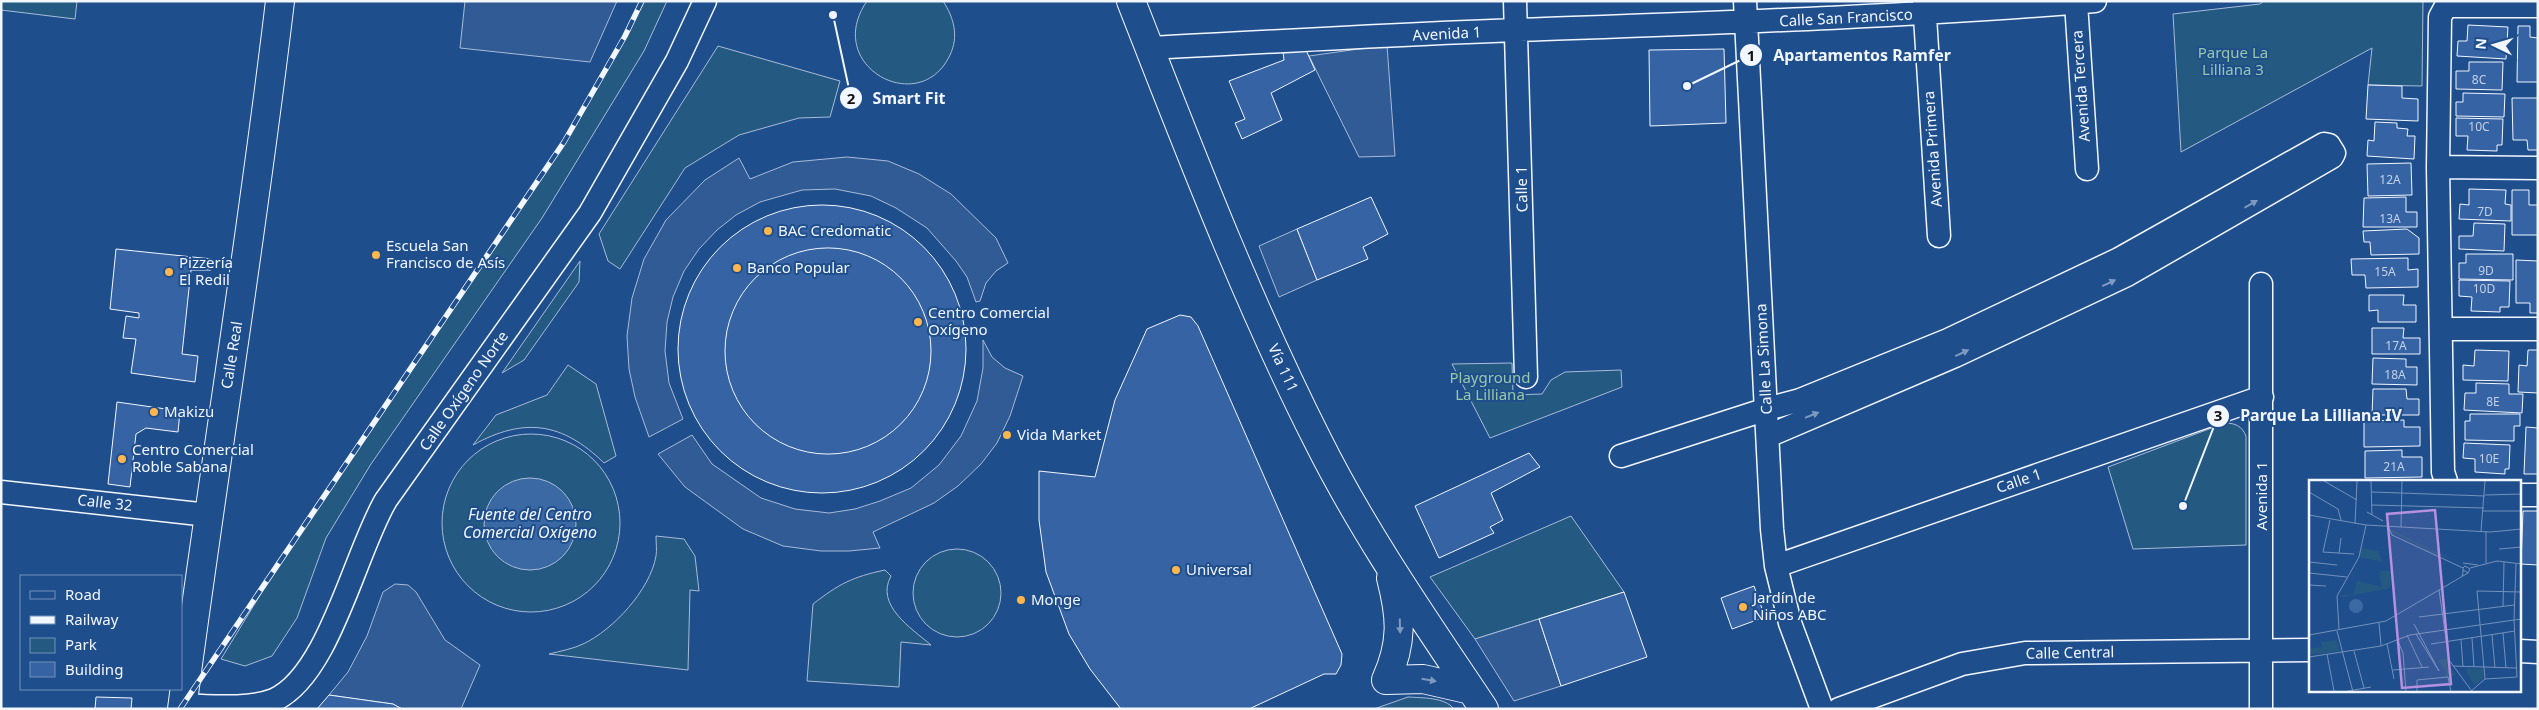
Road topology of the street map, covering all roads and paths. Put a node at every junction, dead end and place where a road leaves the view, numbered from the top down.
1 (280, 1) edge
2 (705, 1) edge
3 (1130, 1) edge
4 (1515, 1) edge
5 (1745, 1) edge
6 (2086, 2) edge
7 (2538, 6) edge
8 (1924, 8) edge
9 (1746, 23) junction
10 (1518, 30) junction
11 (1149, 48) junction
12 (2438, 167) junction
13 (2538, 168) edge
14 (2087, 169) dead end
15 (1939, 236) dead end
16 (2261, 284) dead end
17 (2538, 329) edge
18 (2441, 330) junction
19 (1526, 376) dead end
20 (2262, 397) junction
21 (1767, 408) junction
22 (1768, 436) junction
23 (1621, 456) dead end
24 (2446, 480) edge
25 (1, 492) edge
26 (2522, 495) edge
27 (2538, 495) edge
28 (208, 515) junction
29 (1388, 562) junction
30 (1776, 566) junction
31 (2262, 649) junction
32 (2309, 650) edge
33 (2522, 651) edge
34 (2538, 652) edge
35 (1478, 699) edge
36 (183, 707) edge
37 (1822, 709) edge
38 (1839, 709) edge
39 (2261, 709) edge

1 - 28 main road, Calle Real
2 - 36 street, Calle Oxígeno Norte
3 - 11 main road, Vía 111
4 - 10 street, Calle 1
5 - 9 street, Calle La Simona
6 - 8 street, Calle San Francisco
6 - 14 street, Avenida Tercera
7 - 12 street
8 - 9 street, Calle San Francisco
8 - 15 street, Avenida Primera
9 - 10 street, Avenida 1
9 - 21 street, Calle La Simona
10 - 11 street, Avenida 1
10 - 19 street, Calle 1
11 - 29 main road, Vía 111
12 - 13 street
12 - 18 street
16 - 20 street, Avenida 1
17 - 18 street
18 - 24 street
20 - 30 street, Calle 1
20 - 31 street, Avenida 1
21 - 22 street, Calle La Simona
22 -> 21 street
21 - 23 street
22 - 30 street, Calle La Simona
25 - 28 street, Calle 32
26 - 27 street
28 - 36 main road, Calle Real
29 - 35 main road, Vía 111
29 -> 35 main road
30 - 37 street, Calle La Simona
31 - 32 street, Calle Central
31 - 38 street, Calle Central
31 - 39 street, Avenida 1
33 - 34 street

